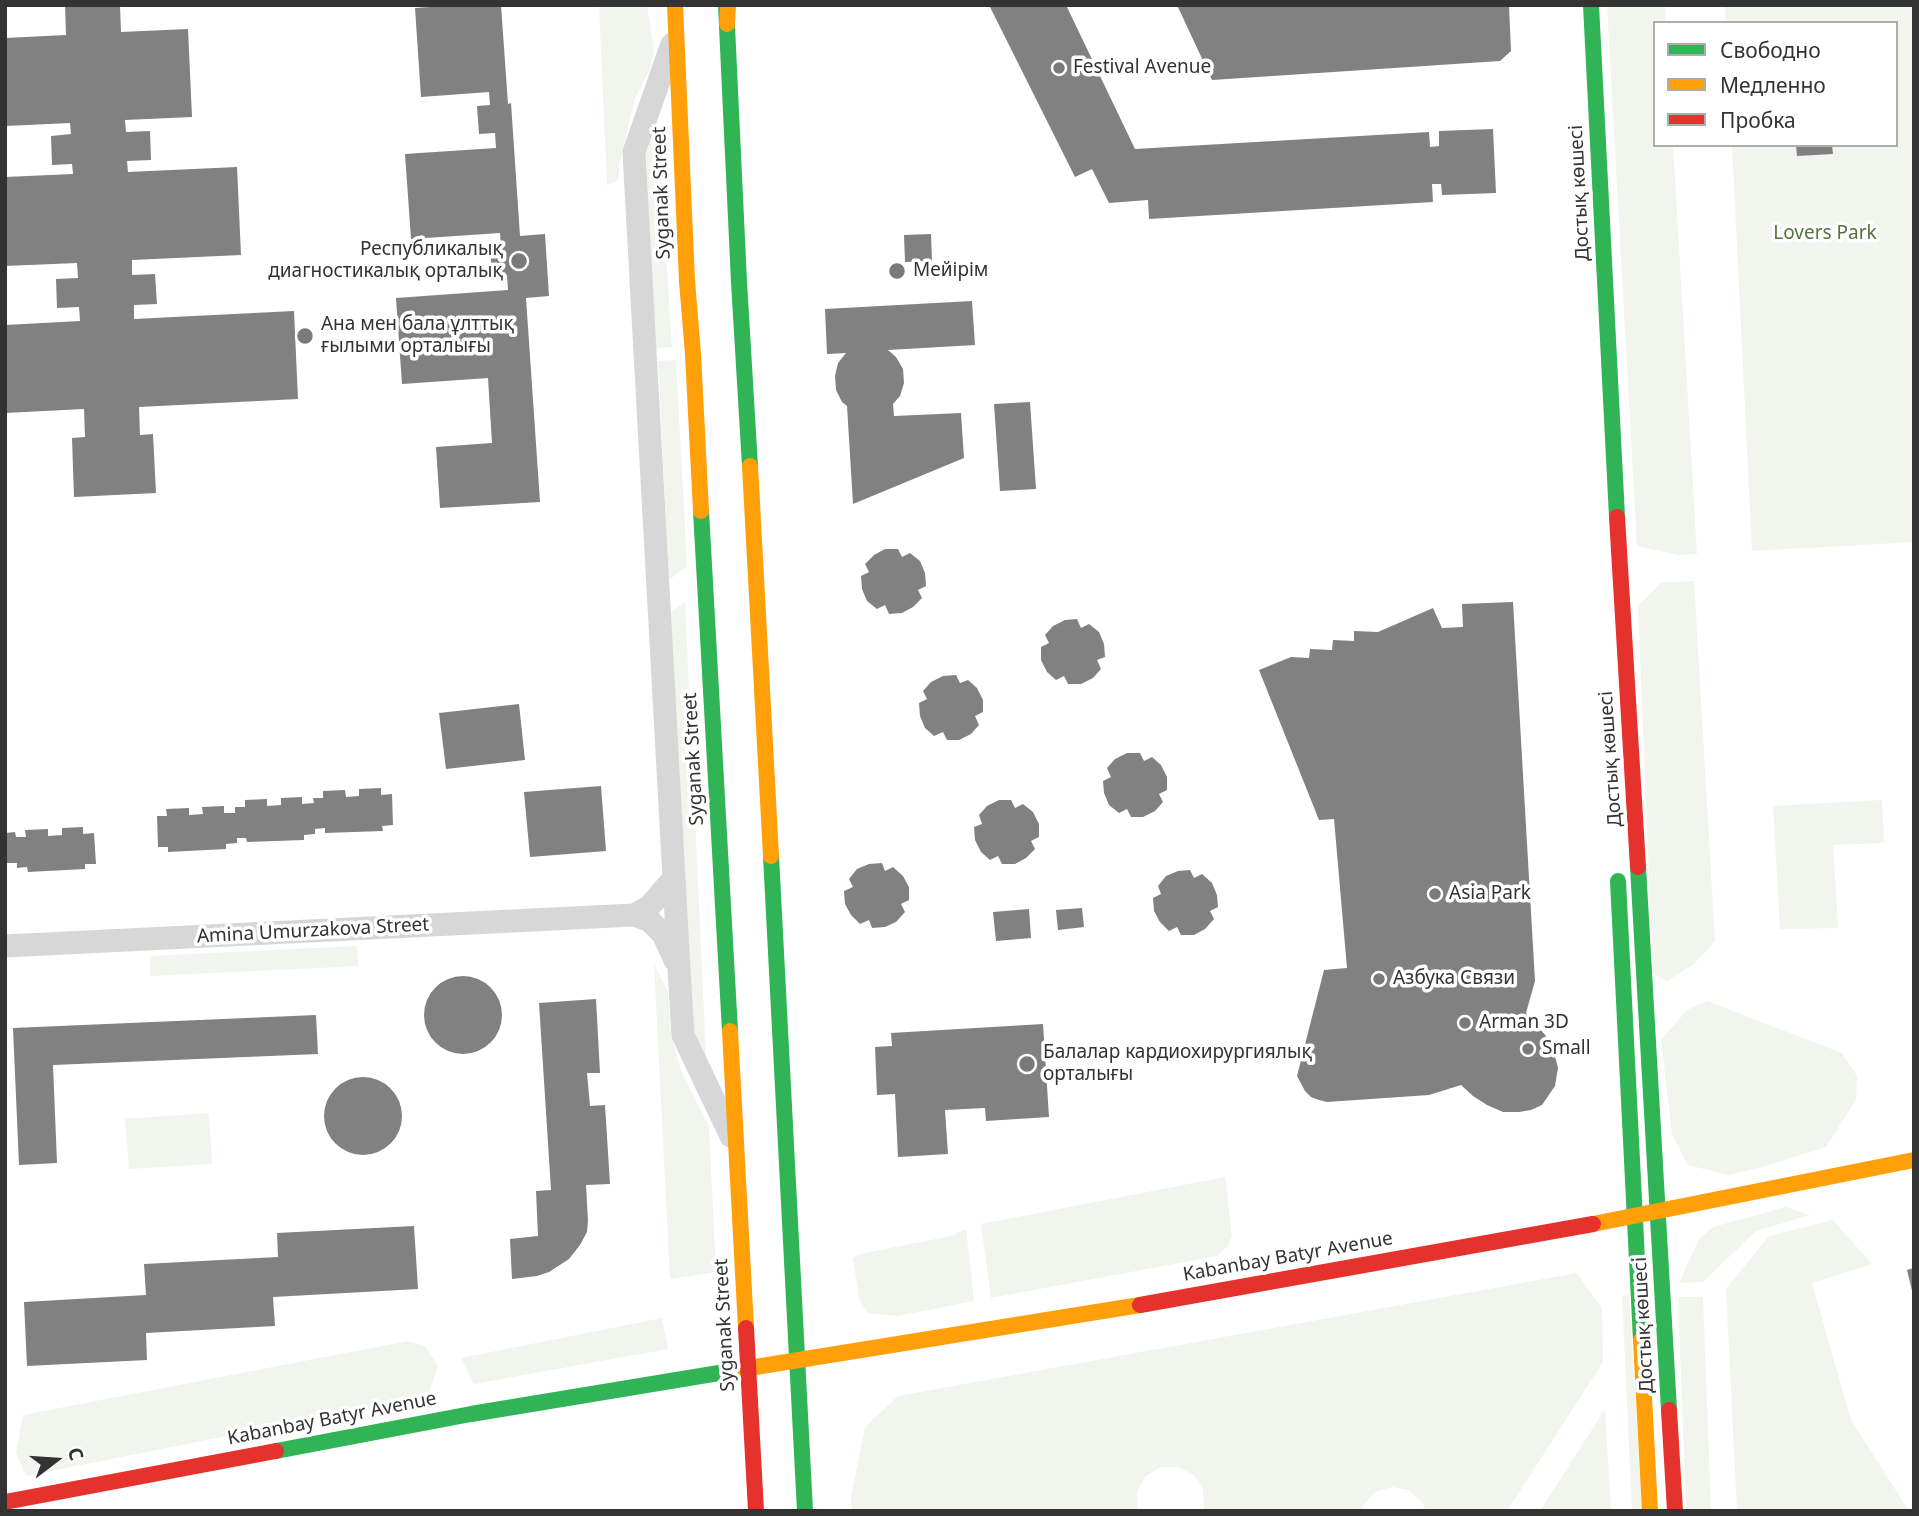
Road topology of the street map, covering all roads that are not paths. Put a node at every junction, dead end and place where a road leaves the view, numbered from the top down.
1 (675, 5) edge
2 (727, 5) edge
3 (1591, 5) edge
4 (676, 32) junction
5 (687, 281) junction
6 (738, 282) junction
7 (725, 294) dead end
8 (703, 297) dead end
9 (747, 420) junction
10 (696, 421) junction
11 (1617, 872) dead end
12 (674, 878) junction
13 (627, 915) junction
14 (5, 946) edge
15 (679, 969) junction
16 (736, 1146) junction
17 (1914, 1160) edge
18 (1659, 1211) junction
19 (1636, 1216) junction
20 (798, 1360) junction
21 (749, 1368) junction
22 (666, 1381) junction
23 (5, 1502) edge
24 (31, 1511) edge
25 (756, 1511) edge
26 (805, 1511) edge
27 (1650, 1511) edge
28 (1675, 1511) edge

1 - 4 main road, Syganak Street
2 - 6 main road
3 - 18 main road, Достық көшесі
4 - 5 main road, Syganak Street
4 - 12 street
5 - 8 main road
5 - 10 main road, Syganak Street
6 - 7 main road
6 - 9 main road
9 - 10 main road
9 - 20 main road
10 - 16 main road, Syganak Street
11 - 19 main road, Достық көшесі
12 - 13 street
12 - 15 street
13 - 14 street, Amina Umurzakova Street
13 - 15 street
15 - 16 street
16 - 21 main road, Syganak Street
17 - 18 main road, Kabanbay Batyr Avenue
18 - 19 main road, Kabanbay Batyr Avenue
18 - 28 main road, Достық көшесі
19 - 20 main road, Kabanbay Batyr Avenue
19 - 27 main road, Достық көшесі
20 - 21 main road, Kabanbay Batyr Avenue
20 - 26 main road
21 - 22 main road, Kabanbay Batyr Avenue
21 - 25 main road, Syganak Street
22 - 23 main road, Kabanbay Batyr Avenue
22 - 24 main road, Kabanbay Batyr Avenue

